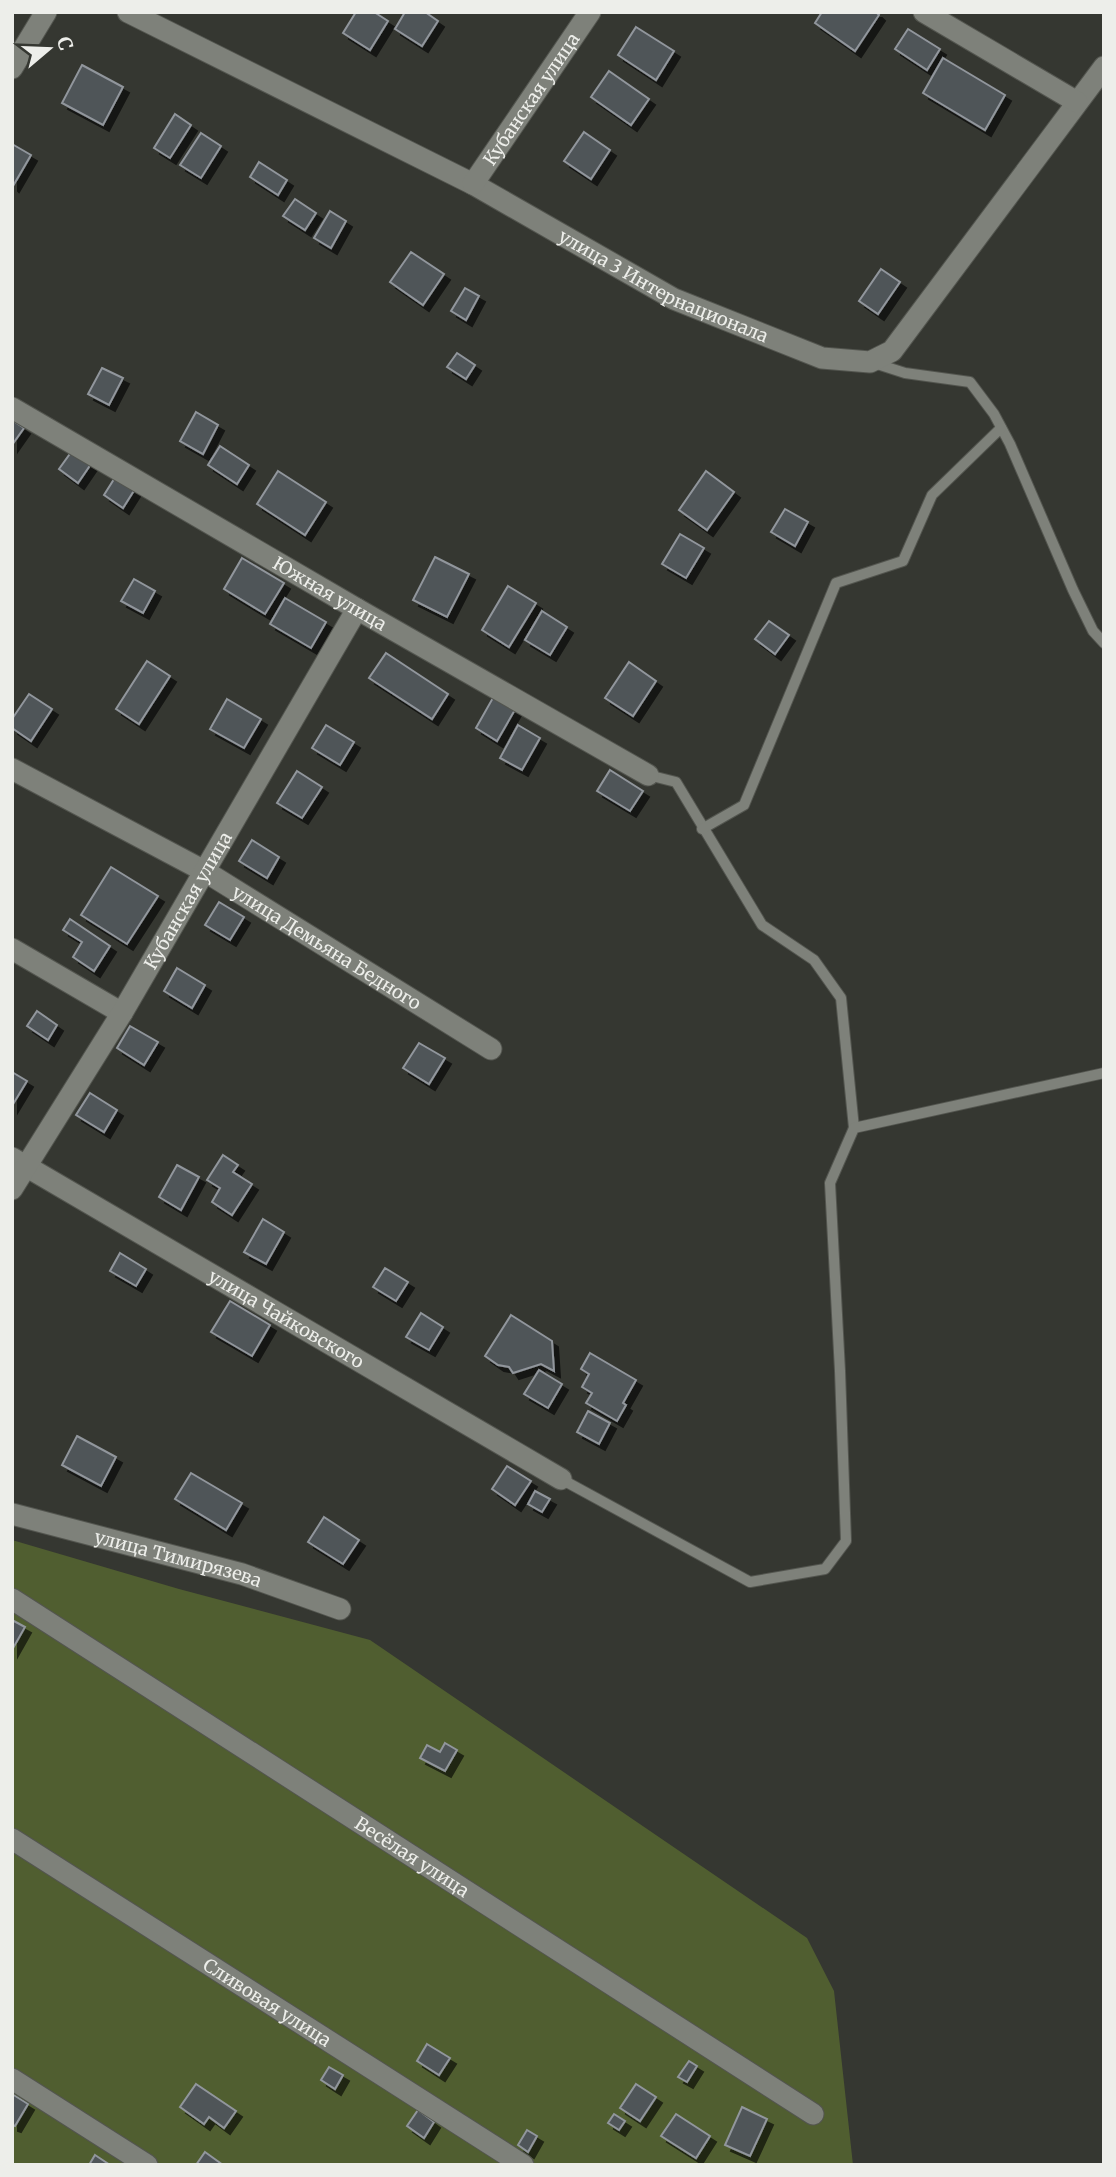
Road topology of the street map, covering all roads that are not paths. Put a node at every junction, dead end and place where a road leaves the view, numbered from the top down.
1 (46, 12) edge
2 (590, 12) edge
3 (924, 12) edge
4 (134, 13) edge
5 (1104, 67) edge
6 (12, 68) edge
7 (1077, 102) junction
8 (473, 184) junction
9 (870, 362) junction
10 (12, 408) edge
11 (1001, 428) junction
12 (357, 609) junction
13 (1104, 643) edge
14 (12, 769) edge
15 (648, 775) joint
16 (702, 829) junction
17 (206, 872) junction
18 (12, 949) edge
19 (122, 1013) junction
20 (491, 1049) dead end
21 (1104, 1073) edge
22 (854, 1128) junction
23 (20, 1162) edge
24 (12, 1189) edge
25 (561, 1479) joint
26 (12, 1514) edge
27 (12, 1599) edge
28 (340, 1609) dead end
29 (12, 1839) edge
30 (12, 2079) edge
31 (813, 2115) dead end
32 (147, 2165) edge
33 (523, 2165) edge

1 - 6 street
2 - 8 street, Кубанская улица
3 - 7 street
4 - 8 street, улица 3 Интернационала
5 - 7 street
7 - 9 street
8 - 9 street, улица 3 Интернационала
9 - 11 lane
10 - 12 street, Южная улица
11 - 13 lane
11 - 16 lane
12 - 15 street, Южная улица
12 - 17 street, Кубанская улица
14 - 17 street, улица Демьяна Бедного
15 - 16 lane
16 - 22 lane
17 - 19 street, Кубанская улица
17 - 20 street, улица Демьяна Бедного
18 - 19 street
19 - 23 street, Кубанская улица
21 - 22 lane
22 - 25 lane
23 - 24 street, Кубанская улица
23 - 25 street, улица Чайковского
26 - 28 street, улица Тимирязева
27 - 31 street, Весёлая улица
29 - 33 street, Сливовая улица
30 - 32 street

